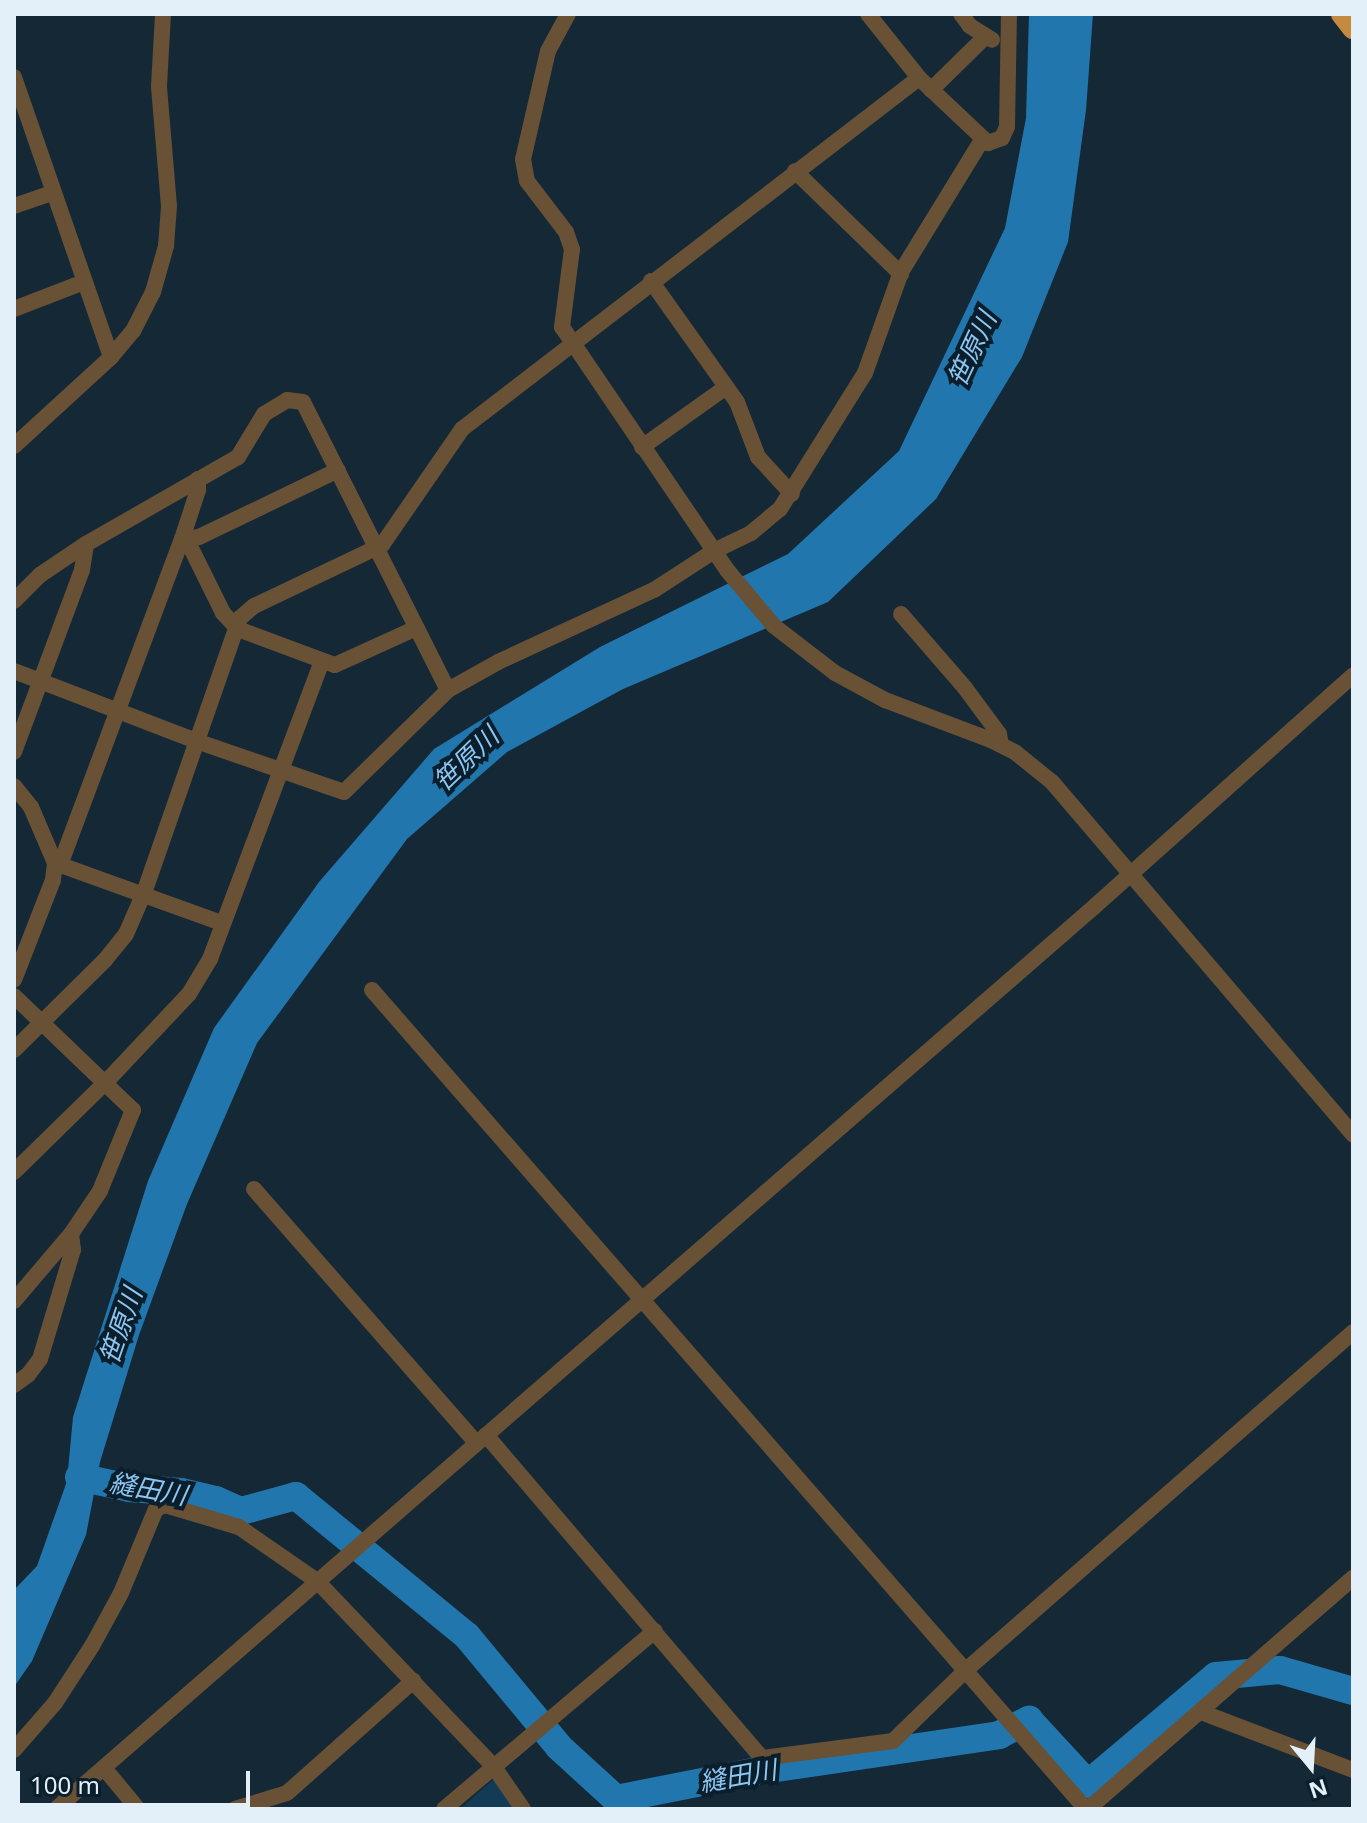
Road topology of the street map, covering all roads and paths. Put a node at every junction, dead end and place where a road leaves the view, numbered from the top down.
1 (163, 14) edge
2 (568, 14) edge
3 (868, 14) edge
4 (961, 14) edge
5 (1009, 14) edge
6 (1342, 14) edge
7 (1353, 28) edge
8 (985, 37) junction
9 (1007, 49) junction
10 (14, 77) edge
11 (919, 78) junction
12 (931, 90) junction
13 (18, 98) edge
14 (982, 140) junction
15 (795, 171) junction
16 (52, 193) junction
17 (14, 206) edge
18 (901, 274) junction
19 (651, 281) junction
20 (84, 282) junction
21 (14, 309) edge
22 (570, 343) junction
23 (111, 357) junction
24 (726, 387) junction
25 (14, 446) edge
26 (642, 447) junction
27 (338, 470) junction
28 (198, 479) junction
29 (792, 494) junction
30 (184, 539) junction
31 (86, 544) junction
32 (376, 549) junction
33 (714, 551) junction
34 (14, 601) edge
35 (901, 614) dead end
36 (238, 629) junction
37 (414, 629) junction
38 (322, 661) junction
39 (14, 671) edge
40 (1353, 675) edge
41 (41, 681) junction
42 (448, 690) junction
43 (116, 710) junction
44 (199, 742) junction
45 (1001, 745) junction
46 (14, 752) edge
47 (281, 771) junction
48 (14, 786) edge
49 (57, 864) junction
50 (1131, 874) junction
51 (144, 893) junction
52 (222, 923) junction
53 (14, 980) edge
54 (372, 990) dead end
55 (14, 996) edge
56 (42, 1021) junction
57 (14, 1050) edge
58 (105, 1083) junction
59 (1353, 1135) edge
60 (14, 1171) edge
61 (254, 1189) dead end
62 (71, 1234) junction
63 (643, 1297) junction
64 (14, 1301) edge
65 (1353, 1332) edge
66 (14, 1385) edge
67 (481, 1439) junction
68 (1353, 1578) edge
69 (317, 1581) junction
70 (655, 1631) junction
71 (966, 1670) junction
72 (413, 1681) junction
73 (1201, 1712) junction
74 (14, 1750) edge
75 (494, 1767) junction
76 (104, 1768) junction
77 (1353, 1770) edge
78 (56, 1809) edge
79 (138, 1809) edge
80 (238, 1809) edge
81 (444, 1809) edge
82 (523, 1809) edge
83 (1087, 1809) edge

1 - 23 street
2 - 22 street
3 - 11 street
4 - 8 street
5 - 9 street
6 - 7 highway
8 - 9 street
8 - 12 street
9 - 14 street
10 - 13 street
11 - 12 street
11 - 15 street
12 - 14 street
13 - 16 street
14 - 18 street
15 - 18 street
15 - 19 street
16 - 17 street
16 - 20 street
18 - 29 street
19 - 22 street
19 - 24 street
20 - 21 street
20 - 23 street
22 - 26 street
22 - 32 street
23 - 25 street
24 - 26 street
24 - 29 street
26 - 33 street
27 - 28 street
27 - 30 street
27 - 32 street
28 - 30 street
28 - 31 street
29 - 33 street
30 - 36 street
30 - 43 street
31 - 34 street
31 - 41 street
32 - 36 street
32 - 37 street
33 - 42 street
33 - 45 street
35 - 45 street
36 - 38 street
36 - 44 street
37 - 38 street
37 - 42 street
38 - 47 street
39 - 41 street
40 - 50 street
41 - 43 street
41 - 46 street
42 - 47 street
43 - 44 street
43 - 49 street
44 - 47 street
44 - 51 street
45 - 50 street
47 - 52 street
48 - 49 street
49 - 51 street
49 - 53 street
50 - 59 street
50 - 63 street
51 - 52 street
51 - 56 street
52 - 58 street
54 - 63 street
55 - 56 street
56 - 57 street
56 - 58 street
58 - 60 street
58 - 62 street
61 - 67 street
62 - 64 street
62 - 66 street
63 - 67 street
63 - 71 street
65 - 71 street
67 - 69 street
67 - 70 street
68 - 73 street
69 - 72 street
69 - 74 street
69 - 76 street
70 - 71 street
70 - 75 street
71 - 83 street
72 - 75 street
72 - 80 street
73 - 77 street
73 - 83 street
75 - 81 street
75 - 82 street
76 - 78 street
76 - 79 street

